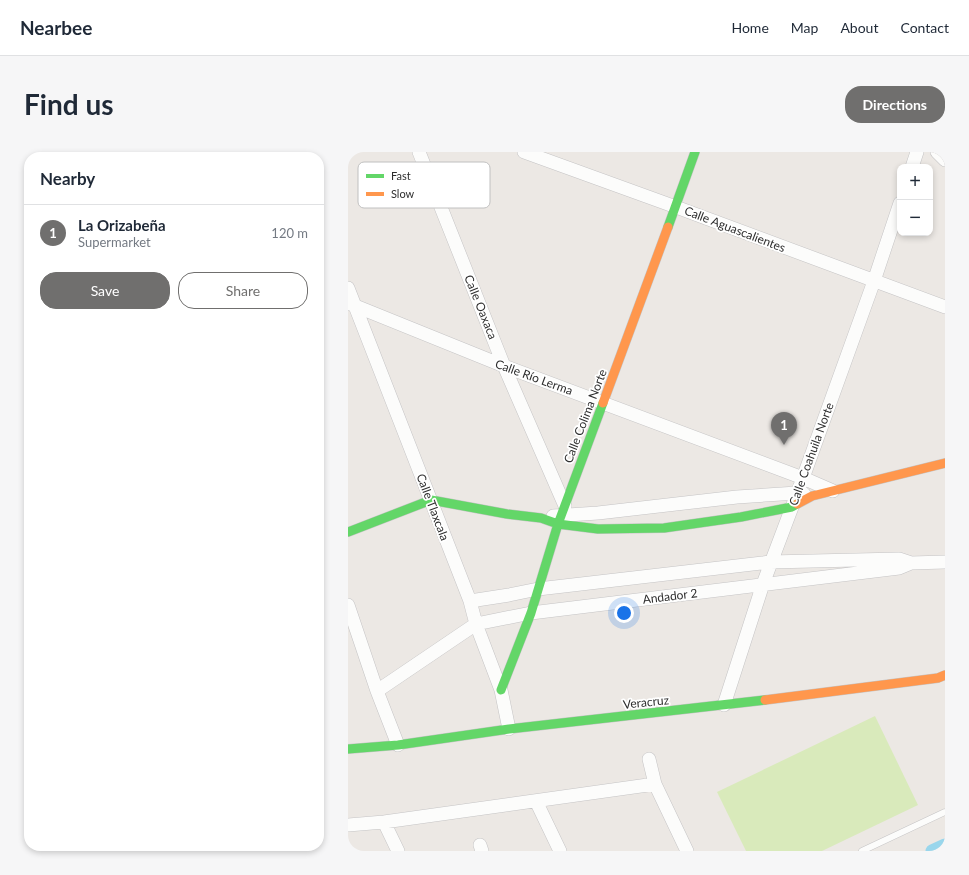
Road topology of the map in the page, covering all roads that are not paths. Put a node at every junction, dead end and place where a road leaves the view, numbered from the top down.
1 (419, 152) edge
2 (524, 152) edge
3 (695, 152) edge
4 (917, 152) edge
5 (937, 152) edge
6 (945, 160) edge
7 (423, 162) edge
8 (913, 164) edge
9 (676, 207) junction
10 (441, 208) edge
11 (897, 212) edge
12 (874, 281) junction
13 (348, 288) edge
14 (351, 304) edge
15 (945, 307) edge
16 (504, 366) junction
17 (604, 402) junction
18 (945, 463) edge
19 (803, 478) junction
20 (833, 491) junction
21 (797, 493) junction
22 (812, 496) junction
23 (431, 500) junction
24 (792, 507) junction
25 (561, 515) junction
26 (542, 518) joint
27 (348, 532) edge
28 (770, 562) junction
29 (945, 562) edge
30 (911, 563) junction
31 (763, 584) junction
32 (538, 589) junction
33 (470, 601) junction
34 (348, 605) edge
35 (530, 614) junction
36 (476, 624) junction
37 (945, 674) edge
38 (501, 690) junction
39 (377, 691) junction
40 (724, 705) junction
41 (508, 729) junction
42 (398, 745) junction
43 (348, 750) edge
44 (649, 759) dead end
45 (655, 784) junction
46 (536, 801) junction
47 (945, 812) edge
48 (384, 822) junction
49 (348, 825) edge
50 (398, 851) edge
51 (560, 851) edge
52 (687, 851) edge
53 (862, 851) edge

1 - 7 street, Calle Oaxaca
2 - 9 street, Calle Aguascalientes
3 - 9 street, Calle Colima Norte
4 - 8 street
5 - 6 street
9 - 12 street, Calle Aguascalientes
9 - 17 street, Calle Colima Norte
10 - 16 street, Calle Oaxaca
11 - 12 street, Calle Coahuila Norte
12 - 15 street, Calle Aguascalientes
12 - 19 street, Calle Coahuila Norte
13 - 14 street, Calle Tlaxcala
14 - 16 street, Calle Río Lerma
14 - 23 street, Calle Tlaxcala
16 - 17 street, Calle Río Lerma
16 - 25 street, Calle Oaxaca
17 - 19 street, Calle Río Lerma
17 - 25 street, Calle Colima Norte
18 - 20 street
19 - 20 street, Calle Río Lerma
19 - 21 street, Calle Coahuila Norte
20 - 22 street
21 - 22 street
21 - 24 street, Calle Coahuila Norte
21 - 25 street
22 - 24 street
23 - 26 street
23 - 27 street
23 - 33 street, Calle Tlaxcala
24 - 25 street
24 - 28 street, Calle Coahuila Norte
25 - 26 street
25 - 32 street, Calle Colima Norte
28 - 30 street, Andador 2
28 - 31 street, Calle Coahuila Norte
28 - 32 street, Andador 2
29 - 30 street, Andador 2
30 - 31 street, Andador 2
31 - 35 street, Andador 2
31 - 40 street, Calle Coahuila Norte
32 - 33 street, Andador 2
32 - 35 street, Calle Colima Norte
33 - 36 street, Calle Tlaxcala
34 - 39 street
35 - 36 street, Andador 2
35 - 38 street, Calle Colima Norte
36 - 38 street, Calle Tlaxcala
36 - 39 street, Andador 2
37 - 40 street, Veracruz
38 - 41 street, Calle Tlaxcala
39 - 42 street
40 - 41 street, Veracruz
41 - 42 street, Veracruz
42 - 43 street, Veracruz
44 - 45 street
45 - 46 street
45 - 52 street
46 - 48 street
46 - 51 street
47 - 53 lane
48 - 49 street
48 - 50 street

